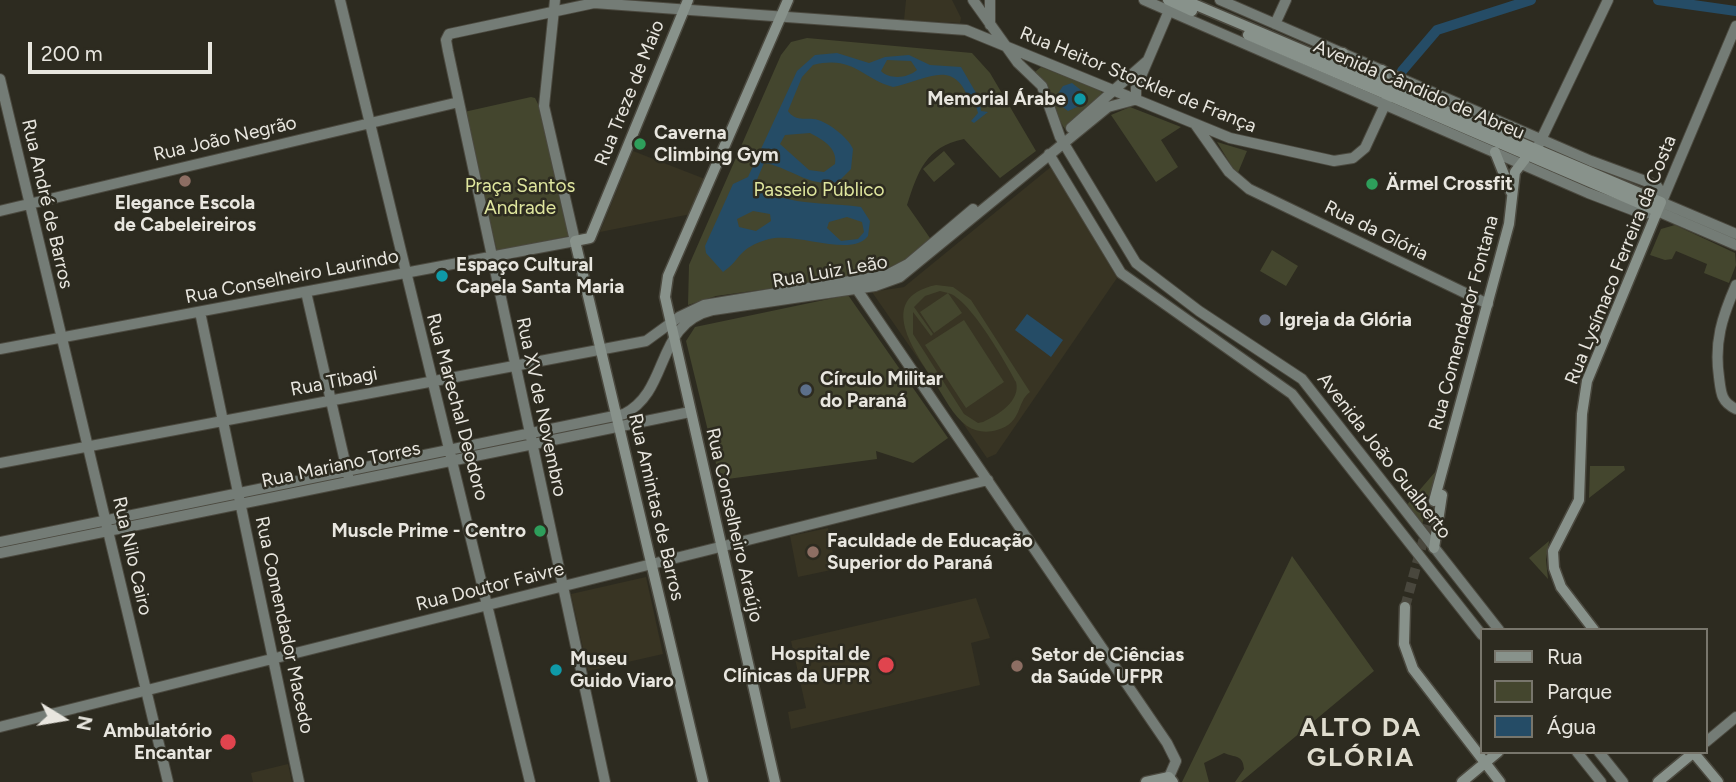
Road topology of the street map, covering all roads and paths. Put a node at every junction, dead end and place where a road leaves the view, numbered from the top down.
1 (340, 0) edge
2 (788, 0) edge
3 (973, 0) edge
4 (990, 0) edge
5 (1143, 0) edge
6 (1220, 0) edge
7 (1286, 0) edge
8 (1608, 0) edge
9 (1173, 3) edge
10 (555, 5) edge
11 (686, 5) edge
12 (780, 18) junction
13 (1275, 24) junction
14 (990, 26) junction
15 (1736, 26) edge
16 (971, 31) junction
17 (1003, 45) junction
18 (1276, 47) junction
19 (1262, 51) junction
20 (1308, 53) junction
21 (1343, 53) junction
22 (1042, 61) junction
23 (1147, 61) junction
24 (1321, 66) junction
25 (1382, 70) junction
26 (1033, 75) junction
27 (0, 79) edge
28 (1326, 79) junction
29 (1115, 91) junction
30 (1387, 95) junction
31 (1136, 100) junction
32 (459, 102) junction
33 (369, 123) junction
34 (1194, 124) junction
35 (1543, 140) junction
36 (1057, 145) junction
37 (1495, 152) junction
38 (1527, 156) junction
39 (1513, 194) junction
40 (28, 204) junction
41 (1659, 207) junction
42 (0, 211) edge
43 (1736, 234) edge
44 (590, 239) joint
45 (575, 241) junction
46 (1736, 245) edge
47 (491, 257) junction
48 (1136, 263) junction
49 (405, 273) junction
50 (1126, 277) junction
51 (1736, 285) edge
52 (856, 288) junction
53 (306, 292) junction
54 (1488, 304) junction
55 (200, 312) junction
56 (669, 324) junction
57 (62, 338) junction
58 (646, 341) junction
59 (673, 346) junction
60 (0, 349) edge
61 (601, 350) junction
62 (514, 366) junction
63 (431, 382) junction
64 (331, 401) junction
65 (1736, 409) edge
66 (690, 412) junction
67 (621, 418) junction
68 (223, 421) junction
69 (647, 421) junction
70 (575, 424) junction
71 (588, 433) junction
72 (531, 439) junction
73 (1449, 445) junction
74 (88, 446) junction
75 (447, 450) junction
76 (421, 456) junction
77 (454, 460) junction
78 (0, 463) edge
79 (393, 473) junction
80 (348, 476) junction
81 (988, 480) junction
82 (279, 485) junction
83 (306, 491) junction
84 (239, 499) junction
85 (1434, 501) tunnel mouth
86 (107, 526) junction
87 (34, 535) junction
88 (0, 542) edge
89 (53, 542) junction
90 (721, 547) junction
91 (1434, 548) junction
92 (0, 553) edge
93 (652, 564) junction
94 (562, 587) junction
95 (488, 605) junction
96 (1405, 607) tunnel mouth
97 (1497, 628) edge
98 (1592, 628) edge
99 (1480, 632) edge
100 (273, 659) junction
101 (146, 691) junction
102 (1736, 717) edge
103 (0, 727) edge
104 (1708, 740) edge
105 (1496, 754) edge
106 (1579, 754) edge
107 (1601, 754) edge
108 (1691, 754) edge
109 (1695, 754) edge
110 (1485, 763) junction
111 (1171, 779) edge
112 (168, 782) edge
113 (299, 782) edge
114 (530, 782) edge
115 (605, 782) edge
116 (703, 782) edge
117 (775, 782) edge
118 (1146, 782) edge
119 (1462, 782) edge
120 (1500, 782) edge
121 (1601, 782) edge
122 (1623, 782) edge
123 (1658, 782) edge
124 (1718, 782) edge

1 - 33 main road, Rua Marechal Deodoro
2 - 12 main road
3 - 14 main road, Avenida João Gualberto
4 - 14 main road
5 - 9 main road
6 - 13 main road, Avenida Cândido de Abreu
7 - 13 main road
8 - 35 main road
9 - 18 main road, Avenida Cândido de Abreu
9 - 19 main road, Avenida Cândido de Abreu
9 - 20 main road, Avenida Cândido de Abreu
9 - 23 main road
10 - 11 main road
10 - 32 main road, Rua XV de Novembro
10 - 45 main road
11 - 12 main road
11 - 44 main road, Rua Treze de Maio
12 - 16 main road
12 - 56 main road, Rua Conselheiro Araújo
13 - 21 main road, Avenida Cândido de Abreu
14 - 16 main road
14 - 17 main road, Avenida João Gualberto
15 - 41 main road, Rua Lysímaco Ferreira da Costa
16 - 17 main road, Rua Heitor Stockler de França
17 - 22 main road, Rua Heitor Stockler de França
17 - 26 main road, Avenida João Gualberto
18 - 19 main road
18 - 24 main road, Avenida Cândido de Abreu
19 - 28 main road, Avenida Cândido de Abreu
20 - 21 main road
20 - 30 main road, Avenida Cândido de Abreu
21 - 25 main road, Avenida Cândido de Abreu
22 - 26 main road
22 - 29 main road, Rua Heitor Stockler de França
23 - 29 main road
23 - 31 main road
24 - 28 main road
24 - 30 main road, Avenida Cândido de Abreu
25 - 30 main road
25 - 35 main road, Avenida Cândido de Abreu
26 - 36 main road, Avenida João Gualberto
27 - 40 main road, Rua André de Barros
28 - 30 main road, Avenida Cândido de Abreu
29 - 31 main road, Rua Heitor Stockler de França
29 - 36 main road
30 - 34 main road, Rua Heitor Stockler de França
30 - 37 main road, Avenida Cândido de Abreu
30 - 38 main road, Avenida Cândido de Abreu
31 - 34 main road, Rua Heitor Stockler de França
31 - 36 main road
32 - 33 main road, Rua João Negrão
32 - 47 main road, Rua XV de Novembro
33 - 40 main road, Rua João Negrão
33 - 49 main road, Rua Marechal Deodoro
34 - 54 main road, Rua da Glória
35 - 38 main road
35 - 41 main road, Avenida Cândido de Abreu
36 - 48 main road, Avenida João Gualberto
36 - 50 main road, Avenida João Gualberto
36 - 52 main road, Rua Luiz Leão
36 - 56 main road, Rua Luiz Leão
37 - 38 main road, Avenida Cândido de Abreu
37 - 39 main road
38 - 39 main road, Rua Comendador Fontana
38 - 41 main road, Avenida Cândido de Abreu
39 - 54 main road, Rua Comendador Fontana
40 - 42 main road, Rua João Negrão
40 - 57 main road, Rua André de Barros
41 - 43 main road, Avenida Cândido de Abreu
41 - 46 main road, Avenida Cândido de Abreu
41 - 98 main road, Rua Lysímaco Ferreira da Costa
44 - 45 main road, Rua Conselheiro Laurindo
45 - 47 main road, Rua Conselheiro Laurindo
45 - 61 main road, Rua Amintas de Barros
47 - 49 main road, Rua Conselheiro Laurindo
47 - 62 main road, Rua XV de Novembro
48 - 50 main road
48 - 91 main road, Avenida João Gualberto
49 - 53 main road, Rua Conselheiro Laurindo
49 - 63 main road, Rua Marechal Deodoro
50 - 99 main road, Avenida João Gualberto
51 - 65 main road
52 - 59 main road, Rua Luiz Leão
52 - 81 main road
53 - 55 main road, Rua Conselheiro Laurindo
53 - 64 main road
54 - 73 main road, Rua Comendador Fontana
55 - 57 main road, Rua Conselheiro Laurindo
55 - 68 main road, Rua Comendador Macedo
56 - 58 main road, Rua Tibagi
56 - 59 main road, Rua Conselheiro Araújo
57 - 60 main road, Rua Conselheiro Laurindo
57 - 74 main road, Rua Nilo Cairo
58 - 59 main road
58 - 61 main road, Rua Tibagi
59 - 66 main road, Rua Conselheiro Araújo
59 - 67 main road, Rua Luiz Leão
61 - 62 main road, Rua Tibagi
61 - 67 main road, Rua Amintas de Barros
62 - 63 main road, Rua Tibagi
62 - 72 main road, Rua XV de Novembro
63 - 64 main road, Rua Tibagi
63 - 75 main road, Rua Marechal Deodoro
64 - 68 main road, Rua Tibagi
64 - 80 main road
66 - 69 main road, Rua Mariano Torres
66 - 90 main road, Rua Conselheiro Araújo
67 - 69 main road, Rua Mariano Torres
67 - 69 main road
67 - 70 main road, Rua Mariano Torres
67 - 71 main road, Rua Mariano Torres
67 - 93 main road, Rua Amintas de Barros
68 - 74 main road, Rua Tibagi
68 - 84 main road, Rua Comendador Macedo
70 - 71 main road
70 - 72 main road, Rua Mariano Torres
71 - 72 main road, Rua Mariano Torres
72 - 75 main road, Rua Mariano Torres
72 - 77 main road, Rua Mariano Torres
72 - 94 main road, Rua XV de Novembro
73 - 85 main road, Rua Comendador Fontana
73 - 91 main road
74 - 78 main road, Rua Tibagi
74 - 86 main road, Rua Nilo Cairo
75 - 76 main road, Rua Mariano Torres
75 - 77 main road, Rua Marechal Deodoro
76 - 79 main road
76 - 80 main road, Rua Mariano Torres
77 - 79 main road, Rua Mariano Torres
77 - 95 main road, Rua Marechal Deodoro
79 - 80 main road, Rua Mariano Torres
80 - 82 main road, Rua Mariano Torres
80 - 83 main road, Rua Mariano Torres
81 - 90 main road, Rua Doutor Faivre
81 - 111 main road
82 - 83 main road
82 - 84 main road, Rua Mariano Torres
83 - 84 main road, Rua Mariano Torres
84 - 86 main road, Rua Mariano Torres
84 - 100 main road, Rua Comendador Macedo
86 - 87 main road, Rua Mariano Torres
86 - 89 main road, Rua Mariano Torres
86 - 101 main road, Rua Nilo Cairo
87 - 88 main road, Rua Mariano Torres
87 - 89 main road
89 - 92 main road, Rua Mariano Torres
90 - 93 main road, Rua Doutor Faivre
90 - 117 main road, Rua Conselheiro Araújo
91 - 97 main road, Avenida João Gualberto
93 - 94 main road, Rua Doutor Faivre
93 - 116 main road, Rua Amintas de Barros
94 - 95 main road, Rua Doutor Faivre
94 - 115 main road, Rua XV de Novembro
95 - 100 main road, Rua Doutor Faivre
95 - 114 main road, Rua Marechal Deodoro
96 - 110 main road
100 - 101 main road, Rua Doutor Faivre
100 - 113 main road, Rua Comendador Macedo
101 - 103 main road, Rua Doutor Faivre
101 - 112 main road, Rua Nilo Cairo
102 - 104 main road
105 - 110 main road
106 - 121 main road
107 - 122 main road
108 - 123 main road
109 - 124 main road
110 - 119 main road
110 - 120 main road
111 - 118 main road

